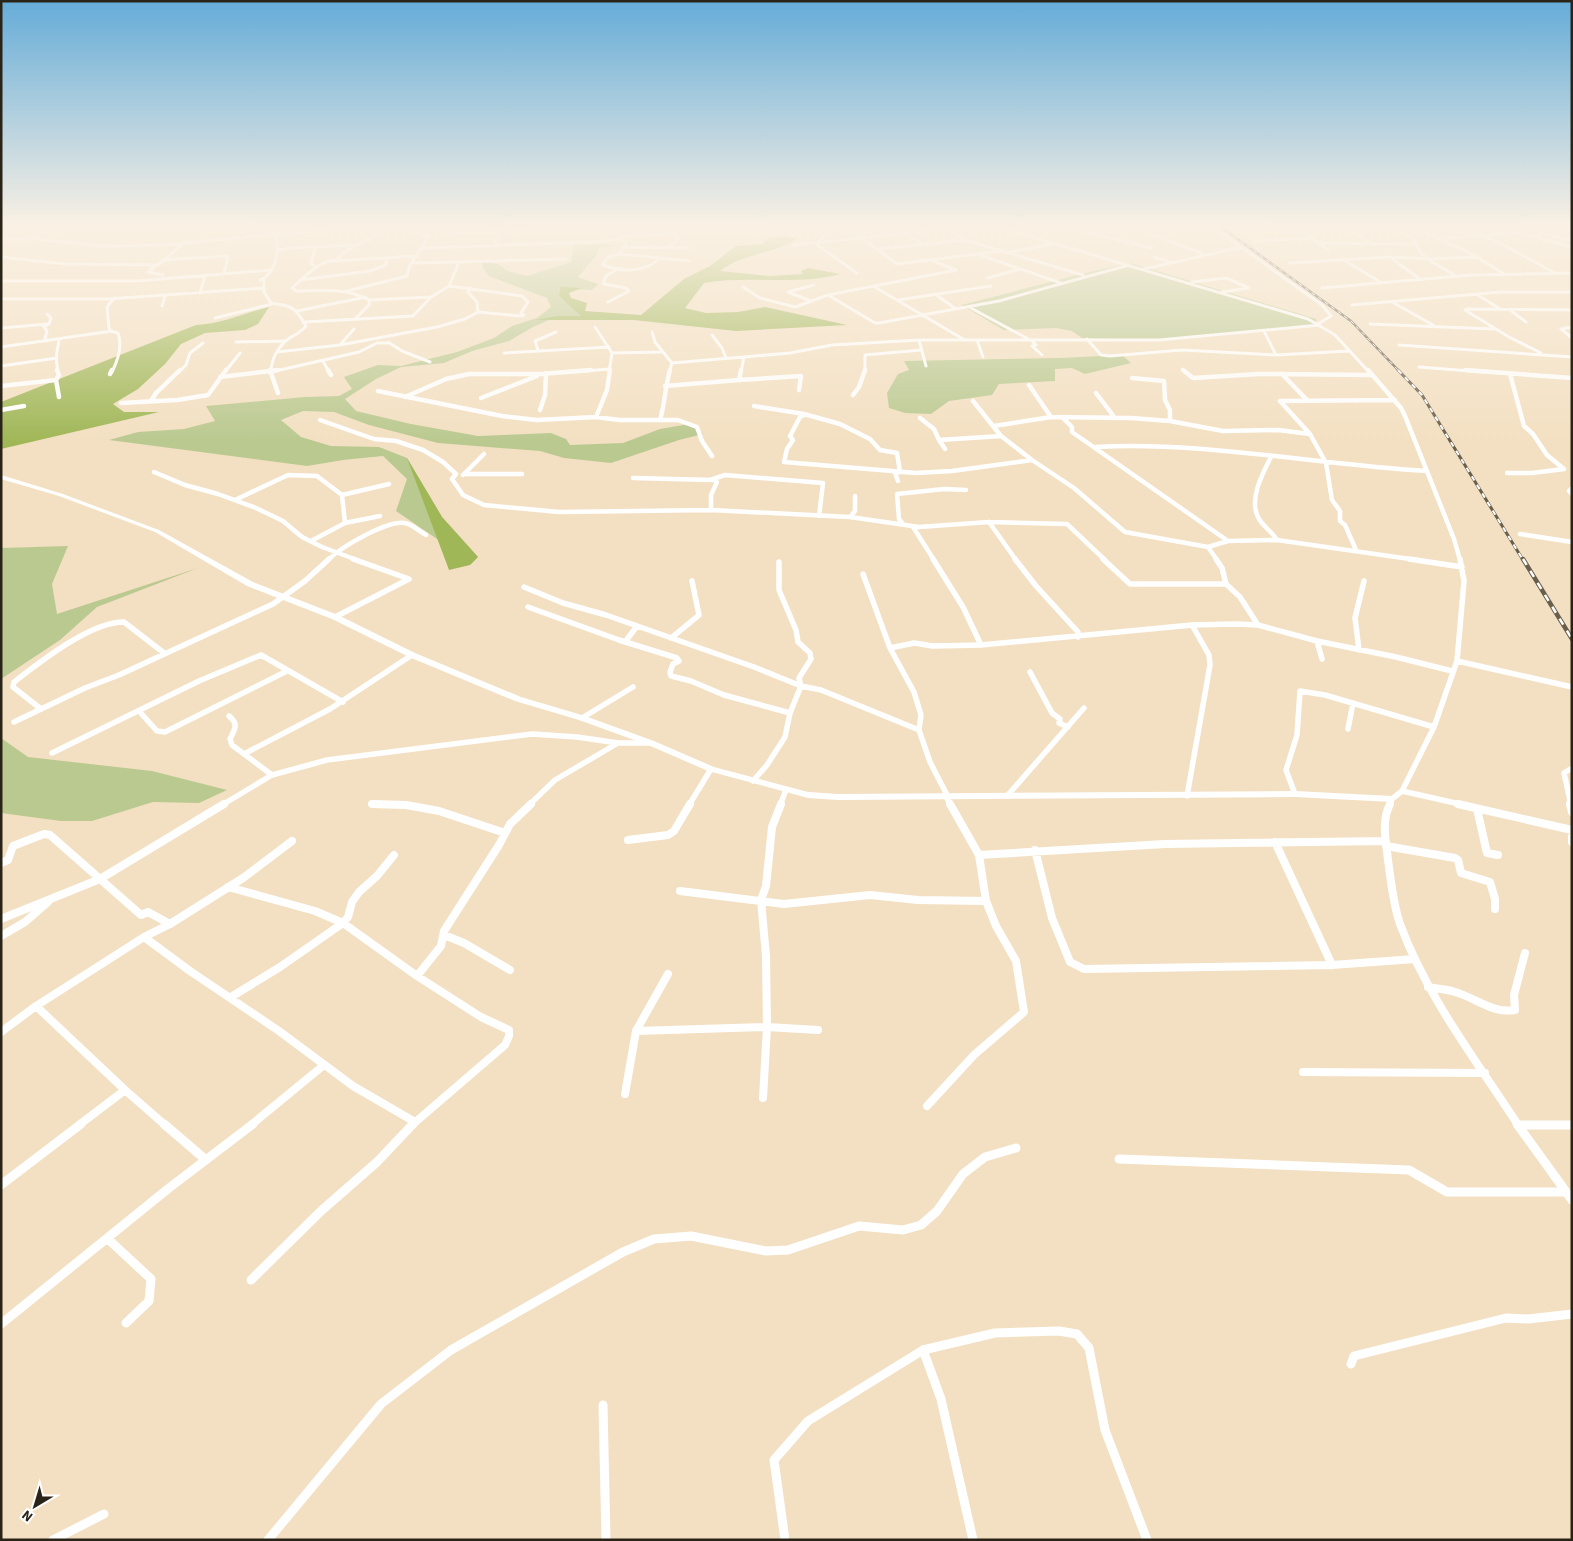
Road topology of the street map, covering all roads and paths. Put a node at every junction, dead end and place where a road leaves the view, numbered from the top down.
1 (113, 299) edge
2 (164, 299) edge
3 (269, 299) edge
4 (367, 299) joint
5 (429, 299) edge
6 (474, 299) edge
7 (525, 299) edge
8 (614, 299) edge
9 (763, 299) edge
10 (805, 299) edge
11 (818, 299) edge
12 (835, 299) edge
13 (905, 299) edge
14 (941, 299) edge
15 (1004, 299) edge
16 (1241, 299) edge
17 (1313, 299) edge
18 (1425, 299) edge
19 (1487, 299) edge
20 (898, 300) joint
21 (813, 301) junction
22 (608, 302) dead end
23 (1392, 302) junction
24 (272, 304) junction
25 (1352, 305) dead end
26 (162, 306) dead end
27 (970, 307) junction
28 (956, 309) junction
29 (1500, 309) junction
30 (1510, 310) junction
31 (1572, 310) edge
32 (297, 311) junction
33 (478, 312) junction
34 (47, 314) dead end
35 (922, 315) junction
36 (216, 318) dead end
37 (355, 319) junction
38 (1526, 322) dead end
39 (305, 323) junction
40 (49, 324) junction
41 (1370, 324) dead end
42 (1320, 325) junction
43 (595, 327) dead end
44 (1436, 327) junction
45 (1572, 327) edge
46 (1, 328) edge
47 (354, 329) dead end
48 (1494, 329) junction
49 (112, 331) junction
50 (1264, 331) junction
51 (556, 332) dead end
52 (652, 332) dead end
53 (712, 335) dead end
54 (381, 336) junction
55 (1572, 338) edge
56 (1087, 339) junction
57 (59, 340) junction
58 (919, 340) junction
59 (964, 340) junction
60 (977, 340) junction
61 (1029, 340) junction
62 (1143, 340) junction
63 (47, 341) junction
64 (285, 341) junction
65 (236, 342) dead end
66 (203, 343) dead end
67 (390, 343) junction
68 (340, 345) junction
69 (1399, 345) dead end
70 (1, 347) edge
71 (609, 347) junction
72 (538, 350) junction
73 (922, 350) junction
74 (1348, 350) junction
75 (277, 352) junction
76 (612, 352) junction
77 (661, 352) junction
78 (1154, 352) junction
79 (240, 353) dead end
80 (504, 353) dead end
81 (1042, 355) dead end
82 (1276, 355) junction
83 (1546, 355) junction
84 (744, 357) junction
85 (983, 357) dead end
86 (1572, 357) edge
87 (57, 358) junction
88 (726, 358) junction
89 (323, 361) junction
90 (430, 362) dead end
91 (672, 363) junction
92 (1, 366) edge
93 (926, 366) dead end
94 (1419, 366) dead end
95 (609, 369) junction
96 (1183, 370) dead end
97 (270, 372) junction
98 (546, 373) junction
99 (110, 374) dead end
100 (541, 374) junction
101 (1282, 374) junction
102 (1510, 374) junction
103 (332, 375) dead end
104 (1372, 375) junction
105 (220, 378) junction
106 (1132, 378) dead end
107 (1572, 378) edge
108 (56, 380) junction
109 (739, 380) junction
110 (1029, 385) dead end
111 (1, 386) edge
112 (665, 386) junction
113 (799, 390) dead end
114 (378, 391) dead end
115 (278, 393) dead end
116 (1096, 393) dead end
117 (853, 395) dead end
118 (59, 397) dead end
119 (405, 397) junction
120 (481, 398) dead end
121 (1395, 400) junction
122 (151, 401) junction
123 (973, 401) dead end
124 (1307, 401) junction
125 (121, 403) dead end
126 (24, 406) dead end
127 (754, 406) dead end
128 (1, 410) edge
129 (540, 410) dead end
130 (804, 415) junction
131 (596, 417) junction
132 (920, 418) dead end
133 (1051, 418) junction
134 (1063, 418) junction
135 (1115, 418) junction
136 (320, 420) dead end
137 (660, 420) junction
138 (1170, 421) junction
139 (994, 426) junction
140 (1310, 434) junction
141 (1001, 436) junction
142 (939, 440) junction
143 (1096, 447) junction
144 (945, 449) dead end
145 (484, 454) dead end
146 (712, 456) dead end
147 (1271, 458) junction
148 (1032, 460) junction
149 (1326, 463) junction
150 (1572, 468) edge
151 (1564, 469) junction
152 (154, 472) dead end
153 (900, 472) junction
154 (1428, 472) junction
155 (1507, 473) dead end
156 (465, 474) junction
157 (522, 474) dead end
158 (1, 477) edge
159 (633, 478) dead end
160 (452, 479) junction
161 (710, 480) junction
162 (898, 481) dead end
163 (389, 484) dead end
164 (1572, 488) edge
165 (966, 490) dead end
166 (1572, 494) edge
167 (342, 495) junction
168 (855, 496) dead end
169 (235, 500) junction
170 (710, 510) junction
171 (380, 516) dead end
172 (819, 516) junction
173 (850, 517) junction
174 (989, 522) junction
175 (346, 524) junction
176 (903, 524) junction
177 (913, 527) junction
178 (1520, 534) dead end
179 (426, 535) dead end
180 (1277, 540) junction
181 (311, 541) junction
182 (1228, 541) junction
183 (1572, 542) edge
184 (1208, 547) junction
185 (1356, 550) junction
186 (336, 552) junction
187 (779, 562) dead end
188 (1462, 566) junction
189 (863, 574) dead end
190 (692, 581) dead end
191 (1364, 581) dead end
192 (1226, 584) junction
193 (524, 587) dead end
194 (284, 597) junction
195 (528, 607) dead end
196 (335, 617) junction
197 (1192, 625) junction
198 (1258, 625) junction
199 (637, 626) junction
200 (1078, 636) junction
201 (671, 638) junction
202 (1317, 641) junction
203 (625, 642) junction
204 (981, 645) junction
205 (890, 648) junction
206 (1359, 650) junction
207 (164, 653) junction
208 (412, 655) junction
209 (1322, 659) dead end
210 (1457, 661) junction
211 (287, 671) junction
212 (1452, 671) junction
213 (1030, 672) dead end
214 (801, 686) junction
215 (633, 687) dead end
216 (1572, 687) edge
217 (343, 702) junction
218 (1353, 703) junction
219 (1084, 708) dead end
220 (41, 709) junction
221 (138, 711) junction
222 (790, 713) junction
223 (229, 716) dead end
224 (582, 718) junction
225 (14, 722) dead end
226 (1068, 727) junction
227 (1434, 727) junction
228 (1348, 729) dead end
229 (919, 730) junction
230 (618, 743) junction
231 (650, 743) junction
232 (52, 753) dead end
233 (244, 754) junction
234 (1572, 768) edge
235 (711, 769) junction
236 (272, 775) junction
237 (753, 781) junction
238 (786, 790) junction
239 (1402, 791) junction
240 (1295, 794) junction
241 (1008, 796) junction
242 (1188, 796) junction
243 (947, 797) junction
244 (1392, 799) junction
245 (372, 804) dead end
246 (1477, 809) junction
247 (1572, 812) edge
248 (1572, 830) edge
249 (505, 833) junction
250 (1572, 837) edge
251 (628, 840) dead end
252 (292, 841) dead end
253 (1275, 842) junction
254 (1572, 842) edge
255 (1386, 843) junction
256 (1035, 850) junction
257 (394, 855) dead end
258 (979, 855) junction
259 (1498, 855) dead end
260 (1, 863) edge
261 (100, 879) junction
262 (228, 887) junction
263 (680, 891) dead end
264 (51, 899) junction
265 (761, 900) junction
266 (986, 901) junction
267 (1495, 908) dead end
268 (1, 919) edge
269 (343, 923) junction
270 (170, 924) junction
271 (444, 935) junction
272 (1, 936) edge
273 (144, 937) junction
274 (1525, 952) dead end
275 (1415, 959) junction
276 (1332, 964) junction
277 (510, 970) dead end
278 (668, 974) dead end
279 (417, 976) junction
280 (1428, 987) junction
281 (231, 997) junction
282 (36, 1006) junction
283 (767, 1027) junction
284 (818, 1030) dead end
285 (636, 1031) junction
286 (1, 1032) edge
287 (324, 1065) junction
288 (1303, 1072) dead end
289 (1485, 1073) junction
290 (125, 1090) junction
291 (625, 1094) dead end
292 (763, 1098) dead end
293 (927, 1106) dead end
294 (415, 1122) junction
295 (1518, 1125) junction
296 (1572, 1125) edge
297 (1016, 1148) dead end
298 (1119, 1159) dead end
299 (206, 1160) junction
300 (1, 1185) edge
301 (1565, 1192) junction
302 (1572, 1200) edge
303 (108, 1239) junction
304 (251, 1280) dead end
305 (1572, 1314) edge
306 (1, 1324) edge
307 (126, 1324) dead end
308 (923, 1350) junction
309 (1351, 1364) dead end
310 (603, 1405) dead end
311 (104, 1514) dead end
312 (53, 1540) edge
313 (268, 1540) edge
314 (606, 1540) edge
315 (785, 1540) edge
316 (972, 1540) edge
317 (1147, 1540) edge

1 - 49 street
2 - 26 street
3 - 24 street
4 - 32 street
4 - 37 street
5 - 37 street
6 - 33 street
7 - 33 street
8 - 22 street
9 - 21 street
10 - 21 street
11 - 21 street
12 - 35 street
13 - 20 street
14 - 28 street
15 - 27 street
16 - 42 street
17 - 42 street
18 - 23 street
19 - 29 street
20 - 35 street
23 - 25 street
23 - 44 street
24 - 32 street
24 - 36 street
27 - 28 street
27 - 61 street
28 - 35 street
29 - 30 street
29 - 48 street
30 - 31 street
30 - 38 street
32 - 39 street
33 - 54 street
34 - 40 street
35 - 59 street
37 - 39 street
39 - 64 street
40 - 46 street
40 - 63 street
41 - 44 street
42 - 50 street
42 - 74 street
43 - 71 street
44 - 48 street
45 - 55 street
47 - 68 street
48 - 83 street
49 - 57 street
49 - 99 street
50 - 62 street
50 - 82 street
51 - 72 street
52 - 77 street
53 - 88 street
54 - 67 street
54 - 68 street
56 - 61 street
56 - 62 street
56 - 78 street
57 - 63 street
57 - 87 street
58 - 59 street
58 - 73 street
58 - 84 street
59 - 60 street
60 - 61 street
60 - 85 street
61 - 81 street
62 - 78 street
63 - 70 street
64 - 65 street
64 - 75 street
66 - 122 street
67 - 89 street
67 - 90 street
68 - 75 street
69 - 83 street
71 - 72 street
71 - 76 street
72 - 80 street
73 - 93 street
73 - 117 street
74 - 82 street
74 - 104 street
75 - 97 street
76 - 77 street
76 - 95 street
77 - 91 street
78 - 82 street
79 - 105 street
83 - 86 street
84 - 88 street
84 - 109 street
87 - 92 street
87 - 108 street
88 - 91 street
89 - 97 street
89 - 103 street
91 - 112 street
94 - 102 street
95 - 98 street
95 - 131 street
96 - 101 street
97 - 105 street
97 - 115 street
98 - 100 street
98 - 129 street
100 - 119 street
100 - 120 street
101 - 104 street
101 - 124 street
102 - 107 street
102 - 151 street
104 - 121 street
105 - 122 street
106 - 138 street
108 - 111 street
108 - 118 street
109 - 112 street
109 - 113 street
110 - 133 street
112 - 137 street
114 - 119 street
116 - 135 street
119 - 131 street
121 - 124 street
121 - 154 street
122 - 125 street
123 - 139 street
124 - 140 street
126 - 128 street
127 - 130 street
130 - 153 street
130 - 153 street
131 - 137 street
132 - 142 street
133 - 134 street
133 - 139 street
134 - 135 street
134 - 143 street
135 - 138 street
136 - 160 street
137 - 146 street
138 - 140 street
139 - 141 street
140 - 149 street
141 - 142 street
141 - 148 street
142 - 144 street
143 - 147 street
143 - 182 street
145 - 156 street
147 - 149 street
147 - 180 street
148 - 153 street
148 - 184 street
149 - 154 street
149 - 185 street
150 - 151 street
151 - 155 street
152 - 169 street
153 - 162 street
154 - 188 street
156 - 157 street
156 - 160 street
158 - 194 main road
159 - 161 street
160 - 170 street
161 - 170 street
161 - 172 street
163 - 167 street
164 - 166 street
165 - 176 street
167 - 169 street
167 - 175 street
168 - 173 street
169 - 181 street
170 - 172 street
171 - 175 street
172 - 173 street
173 - 176 street
174 - 177 street
174 - 192 street
174 - 200 street
175 - 181 street
176 - 177 street
177 - 204 street
178 - 183 street
179 - 186 street
180 - 182 street
180 - 185 street
181 - 186 street
182 - 184 street
184 - 192 street
185 - 188 street
186 - 194 street
186 - 196 street
187 - 214 street
188 - 210 street
189 - 205 street
190 - 201 street
191 - 206 street
192 - 198 street
193 - 199 street
194 - 196 main road
194 - 207 street
195 - 203 street
196 - 208 main road
197 - 198 street
197 - 200 street
197 - 242 street
198 - 202 street
199 - 201 street
199 - 203 street
200 - 204 street
201 - 214 street
202 - 206 street
202 - 209 street
203 - 222 street
204 - 205 street
205 - 229 street
206 - 212 street
207 - 220 street
207 - 220 street
208 - 217 street
208 - 224 main road
210 - 212 street
210 - 216 street
211 - 217 street
211 - 221 street
211 - 221 street
212 - 227 street
213 - 226 street
214 - 222 street
214 - 229 street
215 - 224 street
217 - 233 street
218 - 227 street
218 - 228 street
218 - 240 street
219 - 226 street
220 - 225 street
221 - 232 street
222 - 237 street
223 - 233 street
224 - 231 main road
226 - 241 street
227 - 239 street
229 - 243 street
230 - 231 street
230 - 236 street
230 - 249 street
231 - 235 main road
233 - 236 street
234 - 247 street
235 - 237 main road
235 - 251 street
236 - 261 street
237 - 238 main road
238 - 243 main road
238 - 265 street
239 - 244 street
239 - 246 street
240 - 242 main road
240 - 244 main road
241 - 242 main road
241 - 243 main road
243 - 258 street
244 - 255 street
245 - 249 street
246 - 248 street
246 - 259 street
249 - 271 street
250 - 254 street
252 - 262 street
253 - 255 street
253 - 256 street
253 - 276 street
255 - 267 street
255 - 275 street
256 - 258 street
256 - 276 street
257 - 269 street
258 - 266 street
260 - 261 street
261 - 264 street
261 - 270 street
262 - 269 street
262 - 270 street
263 - 265 street
264 - 268 street
264 - 272 street
265 - 266 street
265 - 283 street
266 - 293 street
269 - 279 street
269 - 281 street
270 - 273 street
271 - 277 street
271 - 279 street
273 - 281 street
273 - 282 street
274 - 280 street
275 - 276 street
275 - 280 street
278 - 285 street
279 - 294 street
280 - 289 street
281 - 287 street
282 - 286 street
282 - 290 street
283 - 284 street
283 - 285 street
283 - 292 street
285 - 291 street
287 - 294 street
287 - 299 street
288 - 289 street
289 - 295 street
290 - 299 street
290 - 300 street
294 - 304 street
295 - 296 street
295 - 301 street
297 - 313 street
298 - 301 street
299 - 303 street
301 - 302 street
303 - 306 street
303 - 307 street
305 - 309 street
308 - 315 street
308 - 316 street
308 - 317 street
310 - 314 street
311 - 312 street

